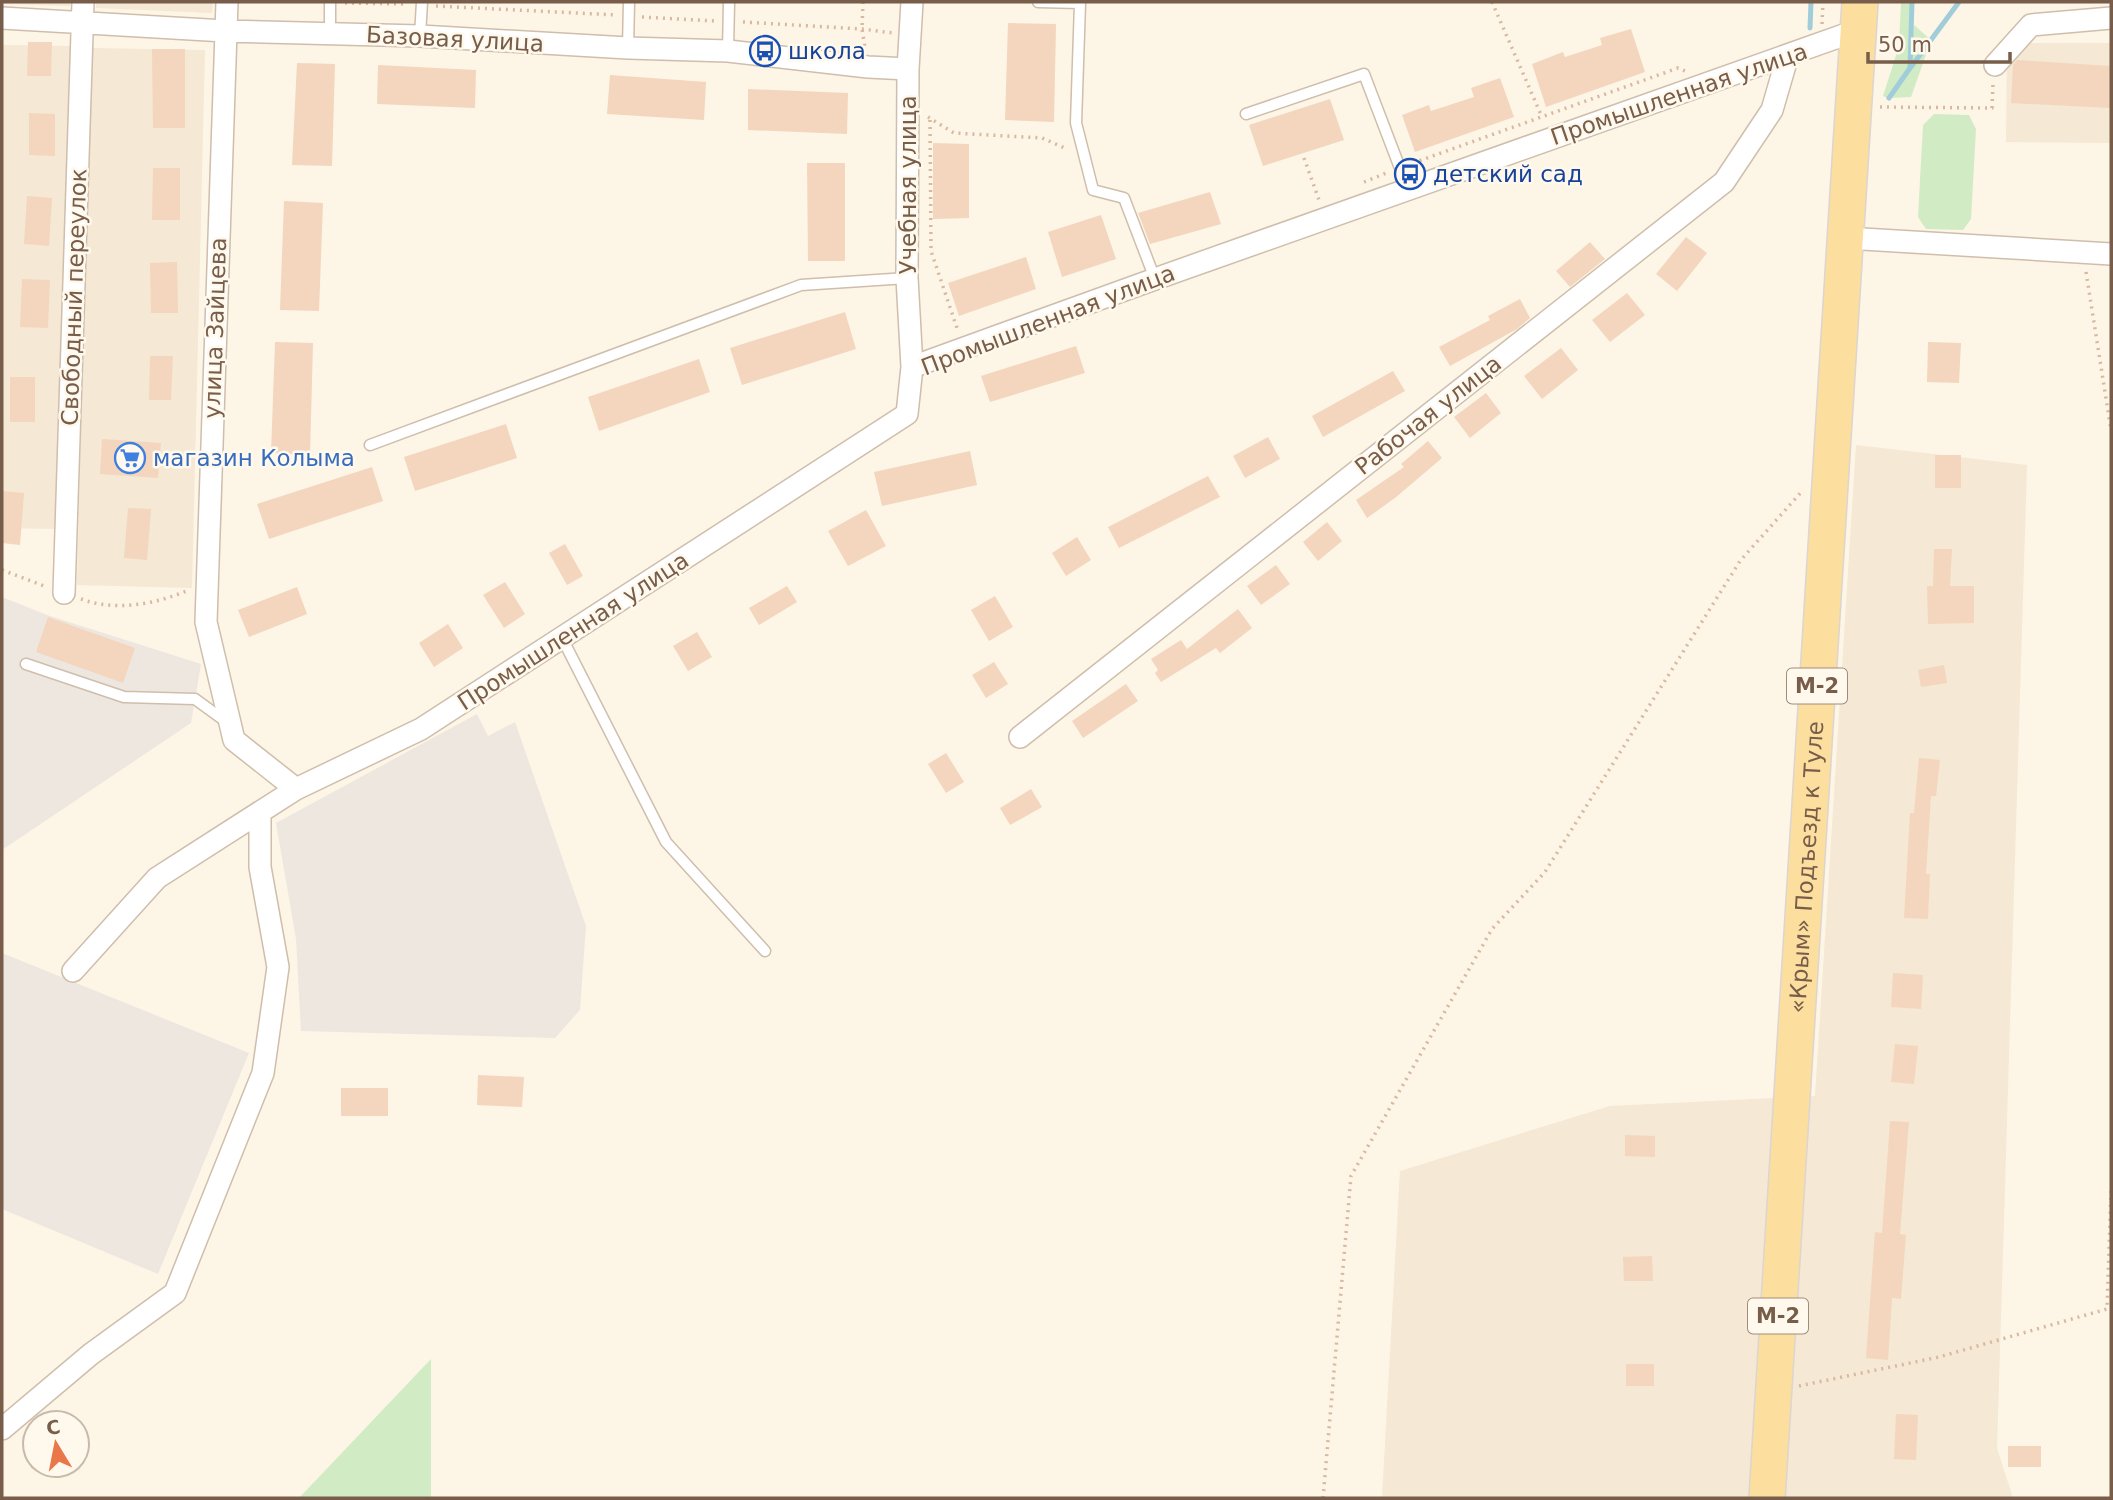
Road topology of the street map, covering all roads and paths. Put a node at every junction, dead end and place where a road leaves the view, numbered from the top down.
1 (227, 2) edge
2 (330, 2) edge
3 (629, 2) edge
4 (729, 2) edge
5 (863, 2) edge
6 (912, 2) edge
7 (1038, 2) edge
8 (1492, 2) edge
9 (421, 3) edge
10 (83, 12) edge
11 (628, 16) junction
12 (1859, 16) edge
13 (2, 18) edge
14 (2111, 18) edge
15 (729, 22) junction
16 (862, 29) junction
17 (225, 31) junction
18 (330, 33) junction
19 (909, 35) junction
20 (420, 36) junction
21 (628, 48) junction
22 (728, 51) junction
23 (1788, 55) junction
24 (1995, 65) joint
25 (869, 67) junction
26 (908, 69) junction
27 (909, 106) junction
28 (1854, 106) junction
29 (1246, 114) dead end
30 (1542, 117) dead end
31 (929, 118) junction
32 (1085, 157) junction
33 (1304, 158) dead end
34 (1408, 189) junction
35 (1319, 200) dead end
36 (1846, 238) junction
37 (2083, 253) junction
38 (2111, 254) edge
39 (907, 278) junction
40 (1155, 279) junction
41 (957, 328) dead end
42 (912, 367) junction
43 (2111, 430) edge
44 (370, 445) dead end
45 (1804, 488) dead end
46 (2, 570) edge
47 (207, 582) junction
48 (64, 593) junction
49 (562, 638) junction
50 (26, 664) dead end
51 (230, 725) junction
52 (1020, 737) dead end
53 (296, 789) junction
54 (260, 813) junction
55 (765, 951) dead end
56 (73, 971) dead end
57 (2111, 1191) edge
58 (1773, 1391) junction
59 (2, 1429) edge
60 (1323, 1498) edge
61 (1767, 1498) edge

1 - 17 street, улица Зайцева
2 - 9 path
2 - 18 lane
3 - 11 lane
4 - 15 lane
5 - 16 path
6 - 19 street, Учебная улица
7 - 32 lane
8 - 30 path
9 - 11 path
9 - 20 lane
10 - 13 street, Базовая улица
10 - 17 street, Базовая улица
10 - 48 street, Свободный переулок
11 - 15 path
11 - 21 lane
12 - 23 street, Промышленная улица
12 - 28 main road, «Крым» Подъезд к Туле
14 - 24 street
15 - 16 path
15 - 22 lane
16 - 19 path
16 - 25 path
17 - 18 street, Базовая улица
17 - 47 street, улица Зайцева
18 - 20 street, Базовая улица
19 - 26 street, Учебная улица
20 - 21 street, Базовая улица
21 - 22 street, Базовая улица
22 - 25 street, Базовая улица
23 - 34 street, Промышленная улица
23 - 52 street, Рабочая улица
24 - 28 path
25 - 26 street, Базовая улица
26 - 27 street, Учебная улица
27 - 31 path
27 - 39 street, Учебная улица
28 - 36 main road, «Крым» Подъезд к Туле
29 - 34 lane
31 - 32 path
31 - 41 path
32 - 40 lane
33 - 35 path
34 - 40 street, Промышленная улица
36 - 37 street
36 - 58 main road, «Крым» Подъезд к Туле / М-2
37 - 38 street
37 - 43 path
39 - 42 street, Учебная улица
39 - 44 lane
40 - 42 street, Промышленная улица
42 - 49 street, Промышленная улица
45 - 60 path
46 - 48 path
47 - 48 path
47 - 51 street, улица Зайцева
49 - 53 street, Промышленная улица
49 - 55 lane
50 - 51 lane
51 - 53 street, улица Зайцева
53 - 54 street, Промышленная улица
54 - 56 street, Промышленная улица
54 - 59 street
57 - 58 path
58 - 61 main road, «Крым» Подъезд к Туле / М-2

